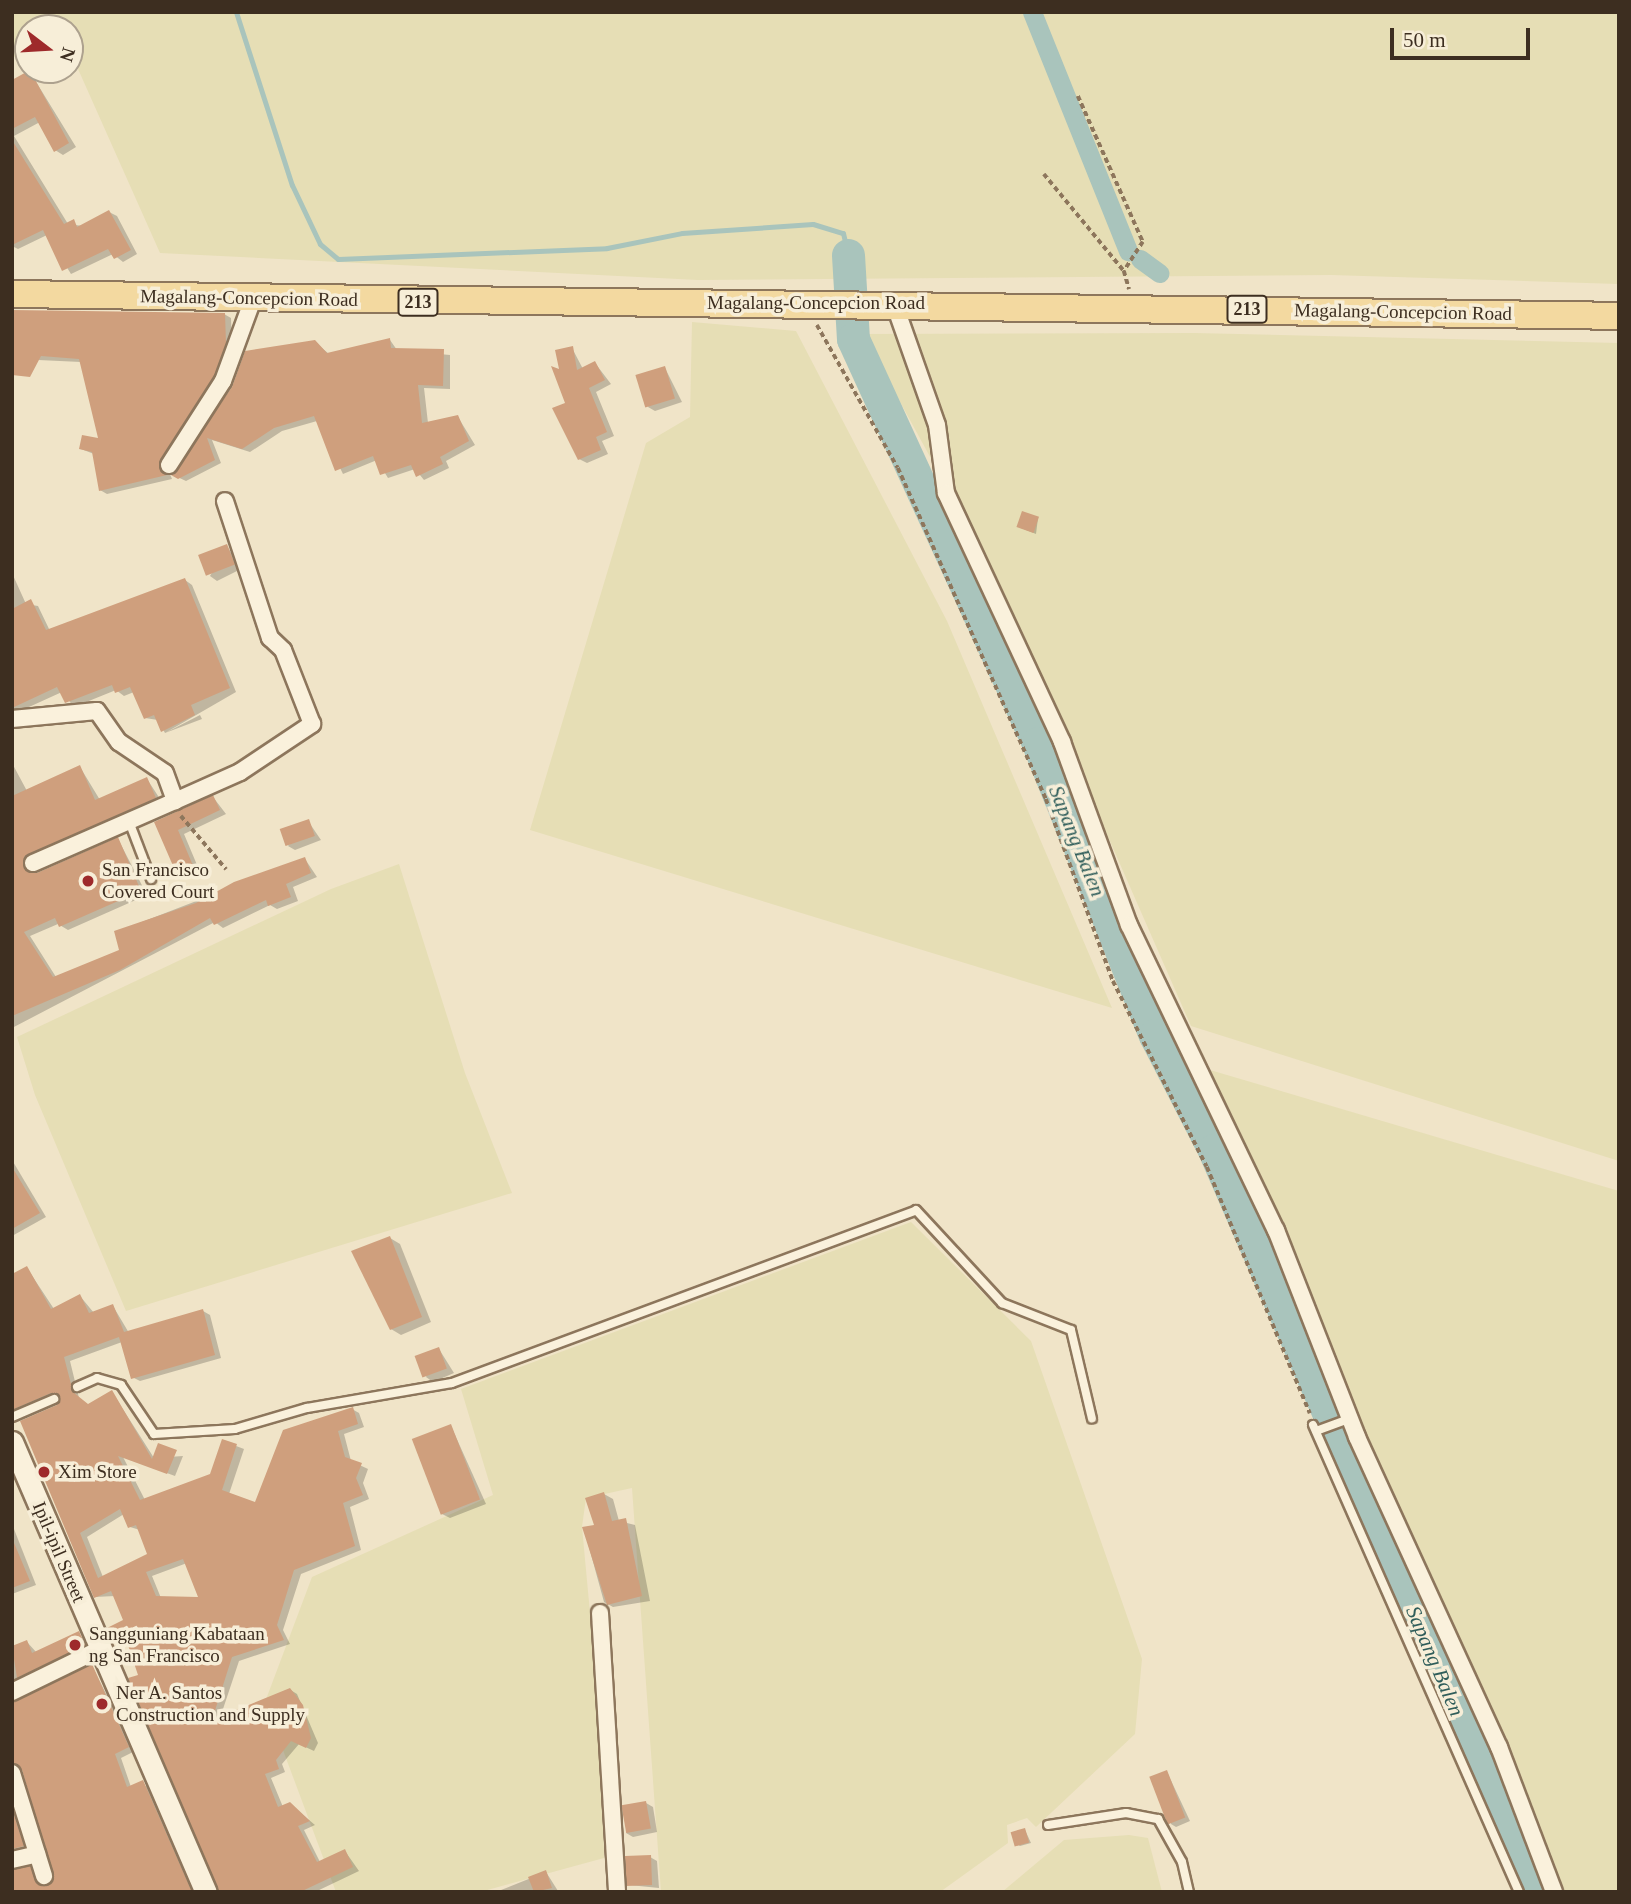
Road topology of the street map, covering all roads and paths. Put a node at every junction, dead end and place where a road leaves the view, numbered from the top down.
1 (1078, 96) dead end
2 (1044, 174) dead end
3 (1124, 271) junction
4 (12, 294) edge
5 (253, 299) junction
6 (814, 302) junction
7 (885, 302) junction
8 (1135, 307) junction
9 (1619, 316) edge
10 (169, 465) dead end
11 (225, 501) dead end
12 (12, 719) edge
13 (174, 803) junction
14 (130, 824) junction
15 (33, 863) dead end
16 (226, 869) dead end
17 (150, 879) dead end
18 (77, 1387) dead end
19 (54, 1399) dead end
20 (1354, 1416) junction
21 (12, 1417) edge
22 (1092, 1419) dead end
23 (1315, 1428) junction
24 (12, 1442) edge
25 (19, 1480) edge
26 (600, 1613) dead end
27 (100, 1648) junction
28 (12, 1692) edge
29 (12, 1773) edge
30 (1048, 1825) dead end
31 (37, 1854) junction
32 (12, 1860) edge
33 (44, 1876) dead end
34 (205, 1892) edge
35 (617, 1892) edge
36 (1189, 1892) edge
37 (1519, 1892) edge
38 (1554, 1892) edge

1 - 3 path
2 - 3 path
3 - 8 path
4 - 5 main road, Magalang-Concepcion Road / 213
5 - 6 main road, Magalang-Concepcion Road / 213
5 - 10 street
6 - 7 main road, Magalang-Concepcion Road / 213
6 - 23 path
7 - 8 main road, Magalang-Concepcion Road / 213
7 - 20 street
8 - 9 main road, Magalang-Concepcion Road / 213
11 - 13 street
12 - 13 street
13 - 14 street
13 - 16 path
14 - 15 street
14 - 17 lane
18 - 22 lane
19 - 21 lane
20 - 23 lane
20 - 38 street
23 - 37 lane
24 - 25 street, Ipil-ipil Street
25 - 27 street, Ipil-ipil Street
26 - 35 street
27 - 28 street
27 - 34 street, Ipil-ipil Street
29 - 31 street
30 - 36 lane
31 - 32 street
31 - 33 street

